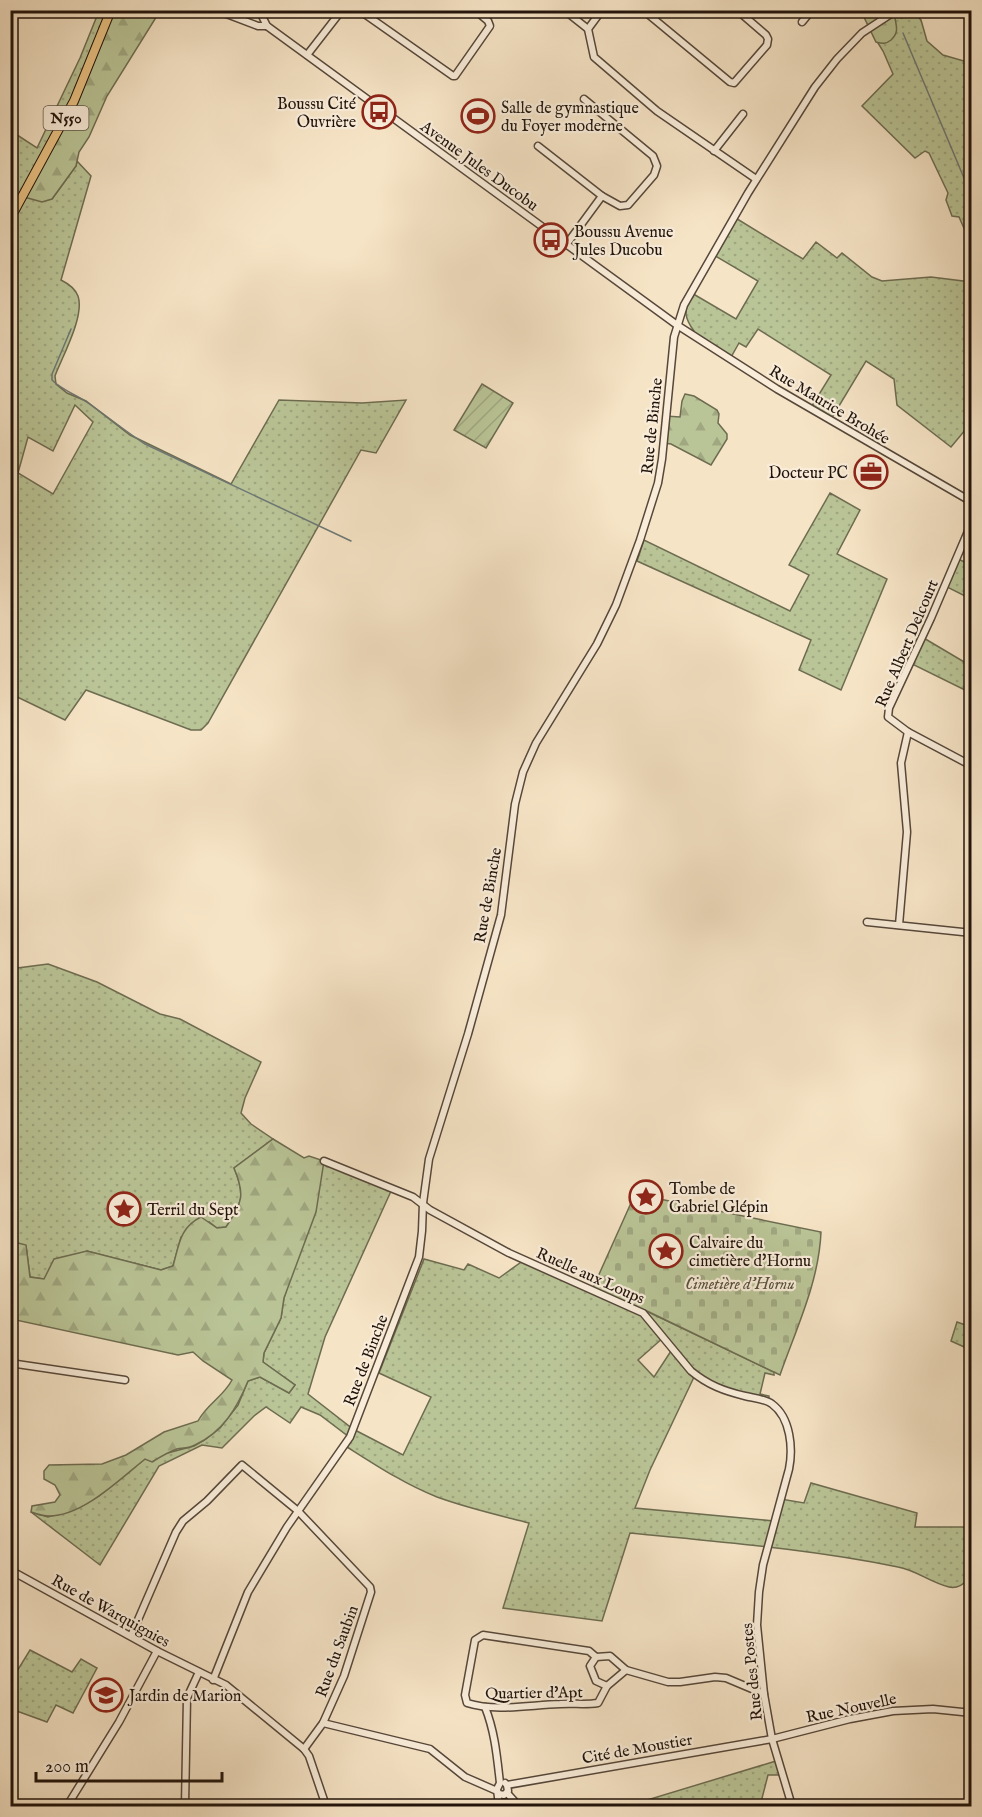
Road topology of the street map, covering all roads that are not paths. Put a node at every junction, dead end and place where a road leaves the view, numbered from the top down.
1 (111, 10) edge
2 (216, 10) edge
3 (259, 10) edge
4 (342, 10) edge
5 (359, 10) edge
6 (475, 10) edge
7 (564, 10) edge
8 (602, 10) edge
9 (644, 10) edge
10 (737, 10) edge
11 (812, 10) edge
12 (897, 10) edge
13 (802, 22) dead end
14 (267, 26) junction
15 (588, 29) junction
16 (307, 55) junction
17 (584, 99) dead end
18 (743, 114) dead end
19 (538, 146) dead end
20 (714, 151) junction
21 (756, 179) junction
22 (602, 196) junction
23 (10, 219) edge
24 (566, 245) junction
25 (677, 325) junction
26 (972, 502) edge
27 (972, 522) edge
28 (908, 732) junction
29 (972, 766) edge
30 (972, 838) edge
31 (969, 848) dead end
32 (867, 922) dead end
33 (899, 925) junction
34 (972, 933) edge
35 (324, 1161) dead end
36 (423, 1203) junction
37 (10, 1363) edge
38 (125, 1380) dead end
39 (298, 1511) junction
40 (771, 1533) joint
41 (10, 1570) edge
42 (131, 1636) junction
43 (157, 1651) junction
44 (596, 1657) junction
45 (626, 1670) junction
46 (199, 1672) junction
47 (213, 1680) junction
48 (607, 1686) junction
49 (764, 1694) junction
50 (485, 1707) junction
51 (501, 1707) junction
52 (972, 1713) edge
53 (491, 1722) junction
54 (323, 1723) junction
55 (772, 1739) junction
56 (304, 1749) junction
57 (506, 1784) junction
58 (498, 1792) junction
59 (507, 1793) junction
60 (67, 1806) edge
61 (184, 1806) edge
62 (326, 1806) edge
63 (500, 1806) edge
64 (519, 1806) edge
65 (792, 1806) edge

1 - 23 main road, N550
2 - 14 street, Avenue Jules Ducobu
3 - 14 street, Avenue Jules Ducobu
4 - 16 street
5 - 6 street
7 - 15 street
8 - 15 street
9 - 10 street
11 - 13 street
12 - 21 street, Rue de Binche
14 - 16 street, Avenue Jules Ducobu
15 - 20 street
16 - 24 street, Avenue Jules Ducobu
17 - 22 street
18 - 20 street
19 - 22 street
20 - 21 street
21 - 25 street, Rue de Binche
22 - 24 street
24 - 25 street, Avenue Jules Ducobu
25 - 26 street, Rue Maurice Brohée
25 - 36 street, Rue de Binche
27 - 28 street, Rue Albert Delcourt
28 - 29 street, Rue Albert Delcourt
28 - 33 street
30 - 31 street
32 - 33 street
33 - 34 street
35 - 36 street, Ruelle aux Loups
36 - 39 street, Rue de Binche
36 - 40 street, Ruelle aux Loups
37 - 38 street
39 - 42 street
39 - 47 street, Rue de Binche
39 - 54 street, Rue du Saubin
40 - 49 street, Rue des Postes
41 - 42 street, Rue de Warquignies
42 - 43 street, Rue de Warquignies
43 - 46 street, Rue de Warquignies
43 - 60 street
44 - 45 street, Quartier d'Apt
44 - 48 street
44 - 50 street, Quartier d'Apt
45 - 48 street, Quartier d'Apt
45 - 49 street
46 - 47 street
46 - 61 street
47 - 56 street
48 - 51 street, Quartier d'Apt
49 - 55 street, Rue des Postes
50 - 51 street, Quartier d'Apt
50 - 53 street
51 - 53 street
52 - 55 street, Rue Nouvelle
53 - 57 street
54 - 56 street, Rue du Saubin
54 - 58 street
55 - 57 street, Cité de Moustier
55 - 65 street, Rue des Postes
56 - 62 street
57 - 58 street
57 - 59 street
58 - 59 street
58 - 63 street
59 - 64 street

